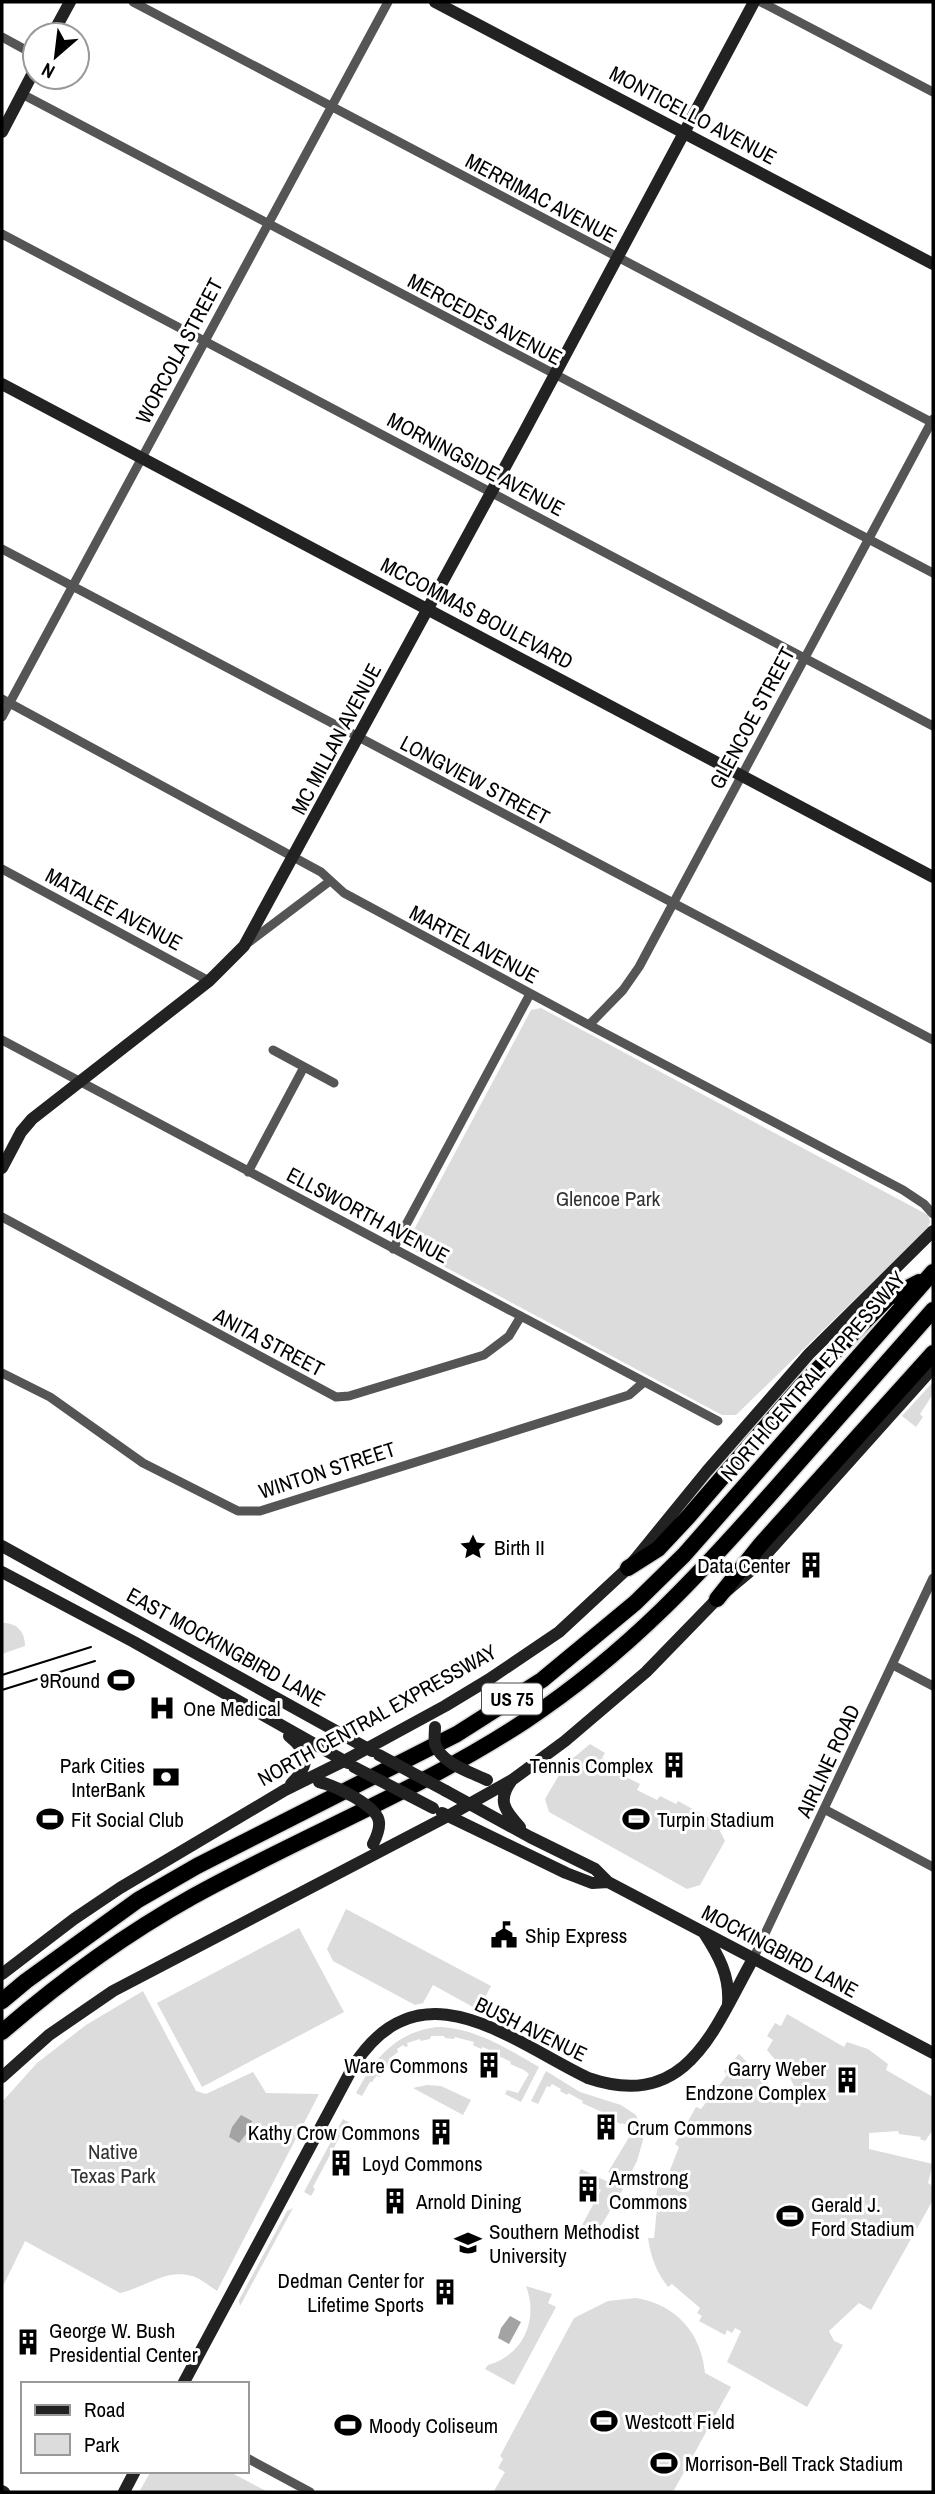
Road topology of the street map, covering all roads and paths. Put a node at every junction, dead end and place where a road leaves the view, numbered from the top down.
1 (70, 2) edge
2 (133, 2) edge
3 (388, 2) edge
4 (435, 2) edge
5 (754, 2) edge
6 (761, 2) edge
7 (60, 21) edge
8 (2, 37) edge
9 (21, 47) edge
10 (24, 91) edge
11 (933, 92) edge
12 (22, 94) junction
13 (332, 107) junction
14 (2, 132) edge
15 (684, 133) junction
16 (268, 224) junction
17 (2, 234) edge
18 (617, 257) junction
19 (933, 264) edge
20 (205, 340) junction
21 (555, 375) junction
22 (2, 384) edge
23 (933, 421) edge
24 (141, 458) junction
25 (490, 492) junction
26 (868, 538) junction
27 (2, 549) edge
28 (933, 573) edge
29 (73, 587) junction
30 (428, 608) junction
31 (804, 658) junction
32 (6, 701) edge
33 (2, 717) edge
34 (933, 726) edge
35 (358, 738) junction
36 (741, 775) junction
37 (294, 857) junction
38 (2, 869) edge
39 (933, 877) edge
40 (330, 881) junction
41 (673, 903) junction
42 (244, 946) junction
43 (209, 981) junction
44 (530, 994) junction
45 (589, 1025) junction
46 (2, 1040) edge
47 (933, 1040) edge
48 (273, 1050) dead end
49 (304, 1067) junction
50 (80, 1082) junction
51 (334, 1083) dead end
52 (2, 1168) edge
53 (248, 1172) junction
54 (933, 1214) edge
55 (2, 1217) edge
56 (933, 1231) edge
57 (393, 1249) junction
58 (931, 1275) edge
59 (933, 1310) edge
60 (521, 1316) junction
61 (933, 1353) edge
62 (933, 1368) edge
63 (2, 1373) edge
64 (644, 1382) junction
65 (718, 1421) dead end
66 (6, 1548) edge
67 (628, 1568) junction
68 (2, 1569) edge
69 (933, 1578) edge
70 (86, 1591) junction
71 (717, 1600) junction
72 (76, 1611) junction
73 (209, 1660) junction
74 (893, 1665) junction
75 (200, 1679) junction
76 (933, 1686) edge
77 (445, 1706) junction
78 (270, 1720) junction
79 (373, 1751) junction
80 (349, 1764) junction
81 (512, 1780) junction
82 (314, 1781) junction
83 (285, 1790) junction
84 (469, 1803) junction
85 (824, 1809) junction
86 (448, 1816) junction
87 (530, 1837) junction
88 (361, 1862) junction
89 (933, 1867) edge
90 (608, 1882) junction
91 (704, 1933) junction
92 (753, 1959) junction
93 (2, 1974) edge
94 (2, 2001) edge
95 (727, 2007) junction
96 (2, 2032) edge
97 (933, 2053) edge
98 (2, 2077) edge
99 (184, 2382) edge
100 (248, 2459) edge
101 (134, 2473) edge
102 (124, 2492) edge
103 (310, 2492) edge

1 - 7 main road
2 - 13 street, MERRIMAC AVENUE
3 - 13 street, WORCOLA STREET
4 - 15 main road, MONTICELLO AVENUE
5 - 15 main road, MC MILLAN AVENUE
6 - 11 street
8 - 9 street
10 - 12 main road
12 - 14 main road
12 - 16 street, MERCEDES AVENUE
13 - 16 street, WORCOLA STREET
13 - 18 street, MERRIMAC AVENUE
15 - 18 main road, MC MILLAN AVENUE
15 - 19 main road, MONTICELLO AVENUE
16 - 20 street, WORCOLA STREET
16 - 21 street, MERCEDES AVENUE
17 - 20 street, MORNINGSIDE AVENUE
18 - 21 main road, MC MILLAN AVENUE
18 - 23 street, MERRIMAC AVENUE
20 - 24 street, WORCOLA STREET
20 - 25 street, MORNINGSIDE AVENUE
21 - 25 main road, MC MILLAN AVENUE
21 - 26 street, MERCEDES AVENUE
22 - 24 main road, MCCOMMAS BOULEVARD
23 - 26 street, GLENCOE STREET
24 - 29 street, WORCOLA STREET
24 - 30 main road, MCCOMMAS BOULEVARD
25 - 30 main road, MC MILLAN AVENUE
25 - 31 street, MORNINGSIDE AVENUE
26 - 28 street, MERCEDES AVENUE
26 - 31 street, GLENCOE STREET
27 - 29 street, LONGVIEW STREET
29 - 32 street, WORCOLA STREET
29 - 35 street, LONGVIEW STREET
30 - 35 main road, MC MILLAN AVENUE
30 - 36 main road, MCCOMMAS BOULEVARD
31 - 34 street, MORNINGSIDE AVENUE
31 - 36 street, GLENCOE STREET
32 - 33 street, WORCOLA STREET
32 - 37 street, MARTEL AVENUE
35 - 37 main road, MC MILLAN AVENUE
35 - 41 street, LONGVIEW STREET
36 - 39 main road, MCCOMMAS BOULEVARD
36 - 41 street, GLENCOE STREET
37 - 40 street, MARTEL AVENUE
37 - 42 main road, MC MILLAN AVENUE
38 - 43 street, MATALEE AVENUE
40 - 42 street
40 - 44 street, MARTEL AVENUE
41 - 45 street, GLENCOE STREET
41 - 47 street, LONGVIEW STREET
42 - 43 main road, MC MILLAN AVENUE
43 - 50 main road, MC MILLAN AVENUE
44 - 45 street, MARTEL AVENUE
44 - 57 street
45 - 54 street, MARTEL AVENUE
46 - 50 street, ELLSWORTH AVENUE
48 - 49 street
49 - 51 street
49 - 53 street
50 - 52 main road, MC MILLAN AVENUE
50 - 53 street, ELLSWORTH AVENUE
53 - 57 street, ELLSWORTH AVENUE
55 - 60 street, ANITA STREET
56 - 67 main road, NORTH CENTRAL EXPRESSWAY
57 - 60 street, ELLSWORTH AVENUE
58 - 67 highway
58 - 94 highway, NORTH CENTRAL EXPRESSWAY / US 75
59 - 96 highway, US 75
60 - 64 street, ELLSWORTH AVENUE
61 - 71 highway
62 - 71 main road
63 - 64 street, WINTON STREET
64 - 65 street, ELLSWORTH AVENUE
66 - 68 main road
66 - 70 main road, EAST MOCKINGBIRD LANE
67 - 77 main road, NORTH CENTRAL EXPRESSWAY
68 - 72 main road, EAST MOCKINGBIRD LANE
69 - 74 street, AIRLINE ROAD
70 - 72 main road
70 - 73 main road, EAST MOCKINGBIRD LANE
71 - 81 main road
72 - 75 main road, EAST MOCKINGBIRD LANE
73 - 75 main road
73 - 79 main road, EAST MOCKINGBIRD LANE
74 - 76 street
74 - 85 street, AIRLINE ROAD
75 - 78 main road, EAST MOCKINGBIRD LANE
77 - 79 main road, NORTH CENTRAL EXPRESSWAY
77 - 81 main road, bridge
78 - 80 main road, EAST MOCKINGBIRD LANE
78 - 83 main road
79 - 80 main road, NORTH CENTRAL EXPRESSWAY
79 - 84 main road, EAST MOCKINGBIRD LANE, bridge
80 - 82 main road, NORTH CENTRAL EXPRESSWAY
80 - 86 main road, EAST MOCKINGBIRD LANE, bridge
81 - 84 main road
81 - 87 main road
82 - 83 main road, NORTH CENTRAL EXPRESSWAY
82 - 88 main road, bridge
83 - 93 main road, NORTH CENTRAL EXPRESSWAY
84 - 86 main road
84 - 87 main road, MOCKINGBIRD LANE
85 - 89 street
85 - 92 street, AIRLINE ROAD
86 - 88 main road
86 - 90 main road, MOCKINGBIRD LANE
87 - 90 main road, MOCKINGBIRD LANE
88 - 98 main road
90 - 91 main road, MOCKINGBIRD LANE
91 - 92 main road, MOCKINGBIRD LANE
91 - 95 main road
92 - 95 main road, BUSH AVENUE
92 - 97 main road, MOCKINGBIRD LANE
95 - 99 main road, BUSH AVENUE
100 - 103 street
101 - 102 main road

